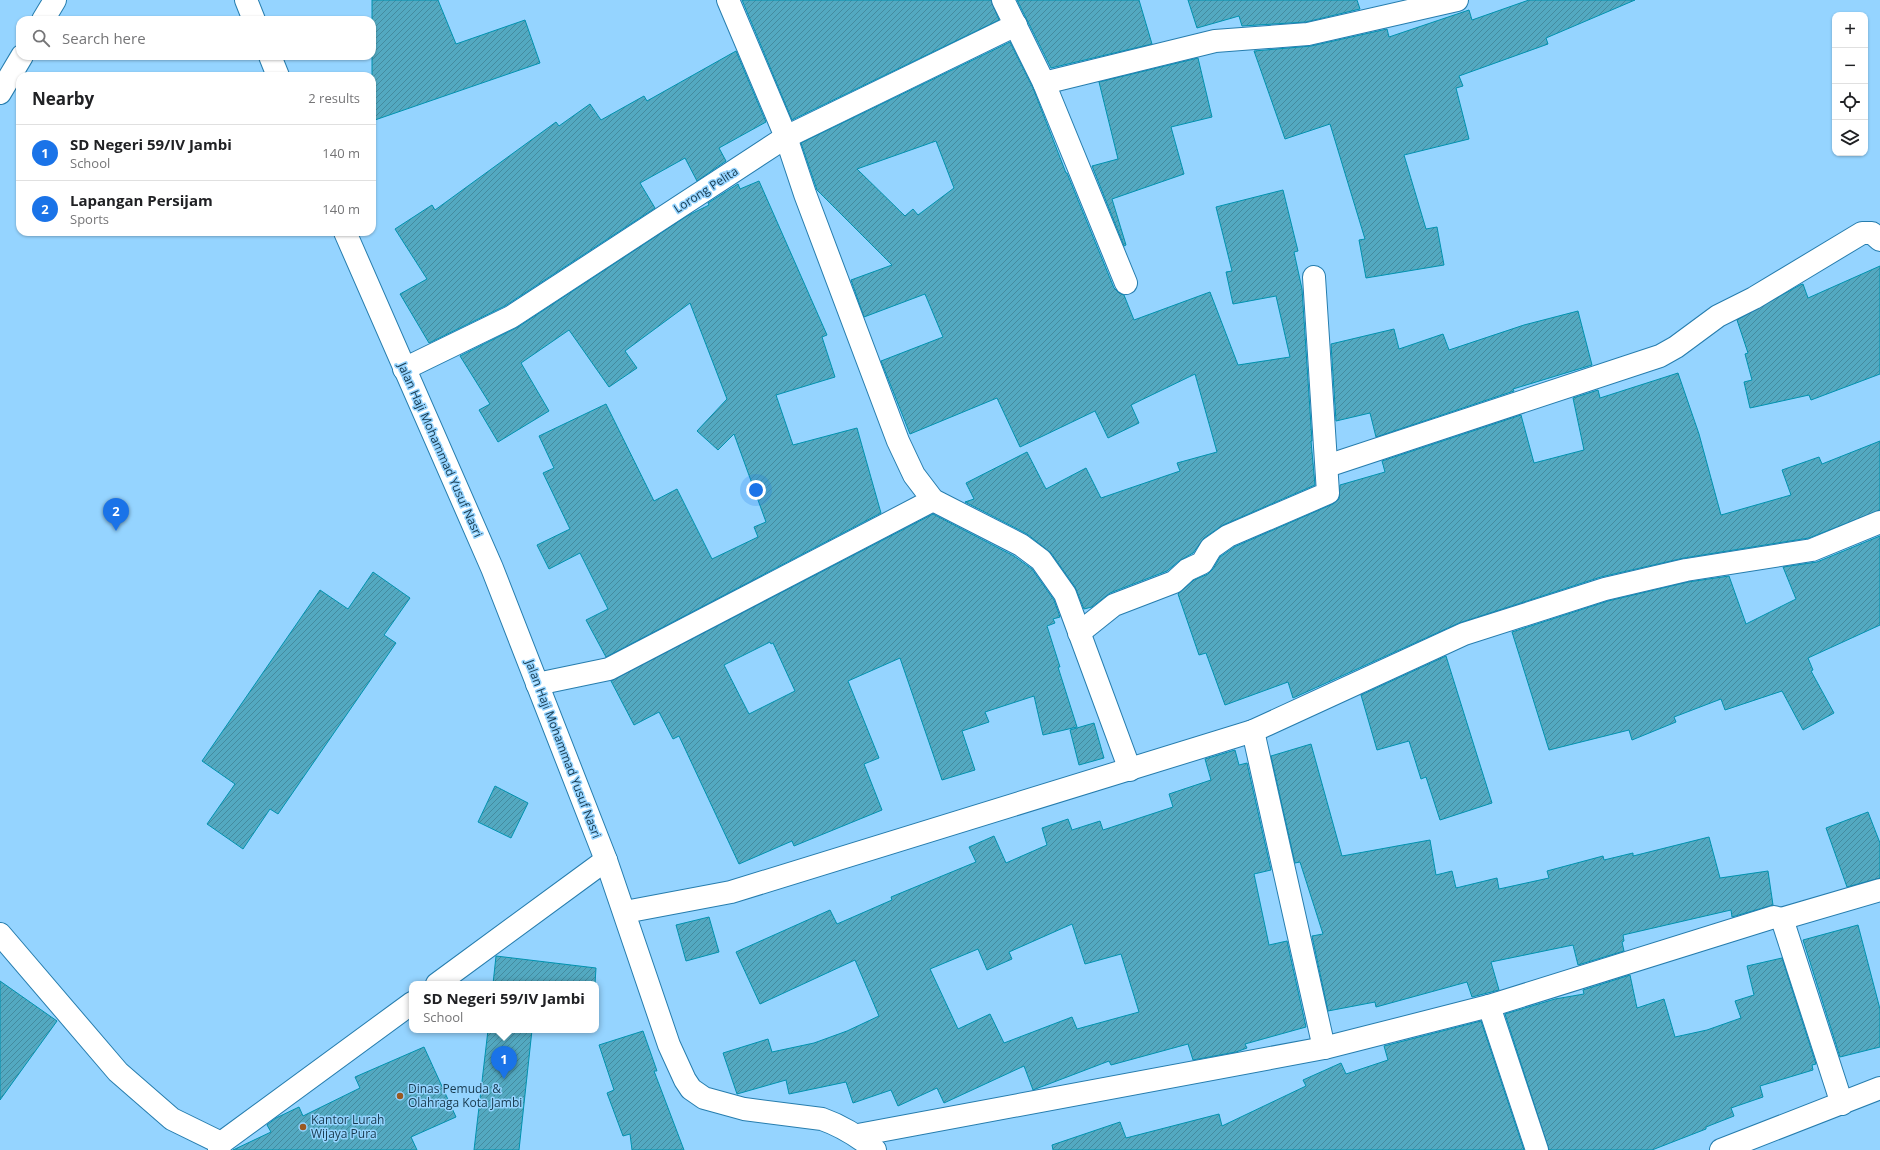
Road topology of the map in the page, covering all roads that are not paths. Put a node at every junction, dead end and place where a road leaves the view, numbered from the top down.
1 (55, 0) edge
2 (246, 0) edge
3 (728, 0) edge
4 (1003, 0) edge
5 (1457, 0) edge
6 (45, 16) edge
7 (252, 16) edge
8 (1016, 25) junction
9 (20, 60) edge
10 (272, 60) edge
11 (276, 72) edge
12 (1044, 83) junction
13 (0, 93) edge
14 (786, 137) junction
15 (347, 236) edge
16 (1880, 240) edge
17 (1314, 277) dead end
18 (1126, 283) dead end
19 (404, 369) junction
20 (1327, 466) junction
21 (933, 500) junction
22 (1880, 522) edge
23 (1079, 633) junction
24 (537, 684) junction
25 (1253, 731) junction
26 (1130, 770) junction
27 (606, 860) junction
28 (1880, 890) edge
29 (625, 912) junction
30 (1781, 919) junction
31 (0, 934) edge
32 (441, 981) edge
33 (409, 1005) edge
34 (1489, 1006) junction
35 (1324, 1048) junction
36 (1880, 1088) edge
37 (1842, 1104) junction
38 (858, 1135) junction
39 (220, 1147) edge
40 (875, 1150) edge
41 (1537, 1150) edge
42 (1721, 1150) edge

1 - 6 street
2 - 7 street
3 - 14 street
4 - 8 street
5 - 12 street
8 - 12 street
8 - 14 street, Lorong Pelita
9 - 13 street
10 - 11 street
12 - 18 street
14 - 19 street, Lorong Pelita
14 - 21 street
15 - 19 street, Jalan Haji Mohammad Yusuf Nasri
16 - 20 street
17 - 20 street
19 - 24 street, Jalan Haji Mohammad Yusuf Nasri
20 - 23 street
21 - 23 street
21 - 24 street
22 - 25 street
23 - 26 street
24 - 27 street, Jalan Haji Mohammad Yusuf Nasri
25 - 26 street
25 - 35 street
26 - 29 street
27 - 29 street, Jalan Haji Mohammad Yusuf Nasri
27 - 32 street
28 - 30 street
29 - 38 street, Jalan Haji Mohammad Yusuf Nasri
30 - 34 street
30 - 37 street
31 - 39 street
33 - 39 street
34 - 35 street
34 - 41 street
35 - 38 street
36 - 37 street
37 - 42 street
38 - 40 street, Jalan Haji Mohammad Yusuf Nasri

